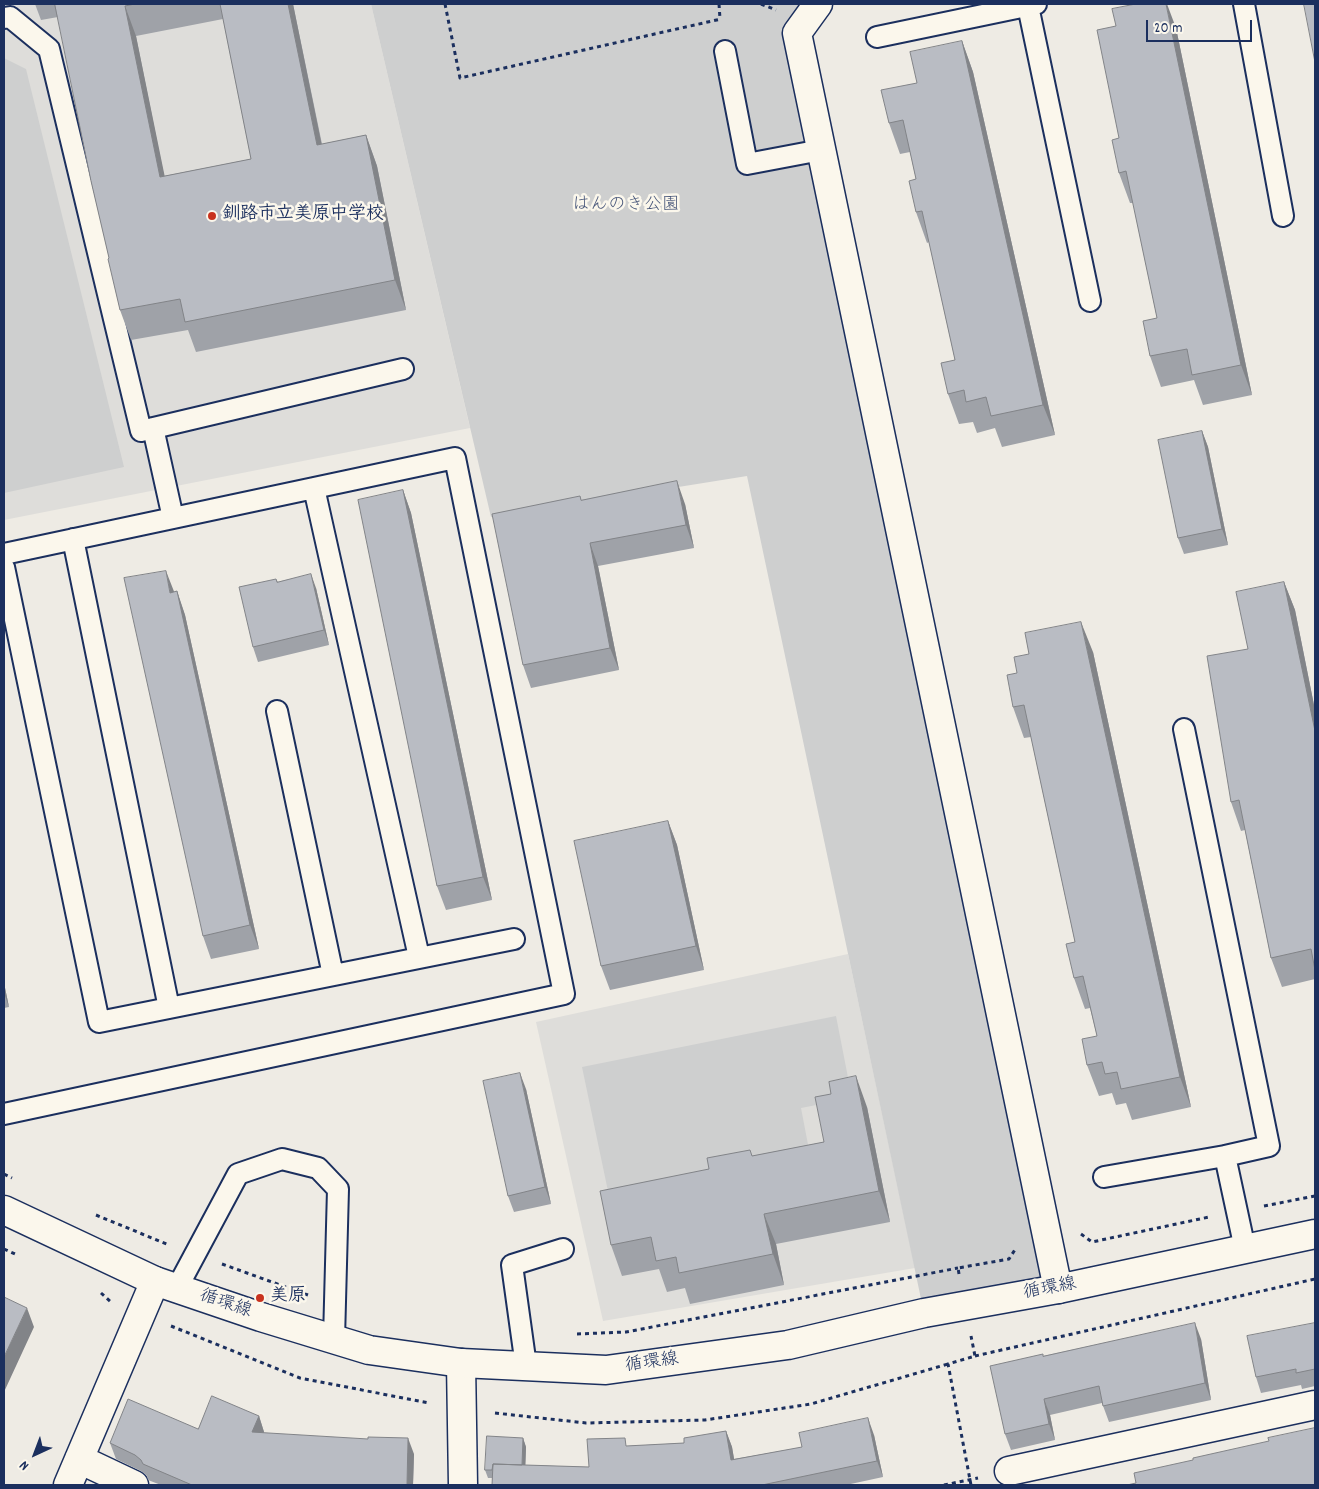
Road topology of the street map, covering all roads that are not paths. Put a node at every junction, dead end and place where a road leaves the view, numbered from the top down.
1 (818, 4) edge
2 (1244, 4) edge
3 (1032, 5) edge
4 (4, 18) edge
5 (877, 37) dead end
6 (725, 51) dead end
7 (822, 150) junction
8 (1283, 216) dead end
9 (1090, 301) dead end
10 (403, 369) dead end
11 (153, 428) junction
12 (314, 488) junction
13 (173, 518) junction
14 (73, 539) junction
15 (4, 554) edge
16 (4, 567) edge
17 (277, 711) dead end
18 (1184, 729) dead end
19 (514, 939) dead end
20 (420, 957) junction
21 (333, 975) junction
22 (169, 1008) junction
23 (4, 1114) edge
24 (1225, 1156) junction
25 (1104, 1178) dead end
26 (4, 1210) edge
27 (1315, 1234) edge
28 (563, 1248) dead end
29 (1245, 1249) junction
30 (166, 1284) junction
31 (1058, 1289) junction
32 (334, 1339) junction
33 (461, 1363) junction
34 (526, 1366) junction
35 (1315, 1405) edge
36 (79, 1459) junction
37 (1009, 1471) dead end
38 (68, 1485) edge
39 (134, 1485) edge
40 (464, 1485) edge

1 - 7 street
2 - 8 lane
3 - 5 lane
3 - 9 lane
4 - 11 lane
6 - 7 lane
7 - 31 street
10 - 11 lane
11 - 13 lane
12 - 13 lane
12 - 20 lane
12 - 23 lane
13 - 14 lane
14 - 15 lane
14 - 22 lane
16 - 22 lane
17 - 21 lane
18 - 24 lane
19 - 20 lane
20 - 21 lane
21 - 22 lane
24 - 25 lane
24 - 29 lane
26 - 30 street, 循環線
27 - 29 street, 循環線
28 - 34 lane
29 - 31 street, 循環線
30 - 32 street, 循環線
30 - 32 lane
30 - 36 street
31 - 34 street, 循環線
32 - 33 street, 循環線
33 - 34 street, 循環線
33 - 40 street
35 - 37 street
36 - 38 street
36 - 39 street

